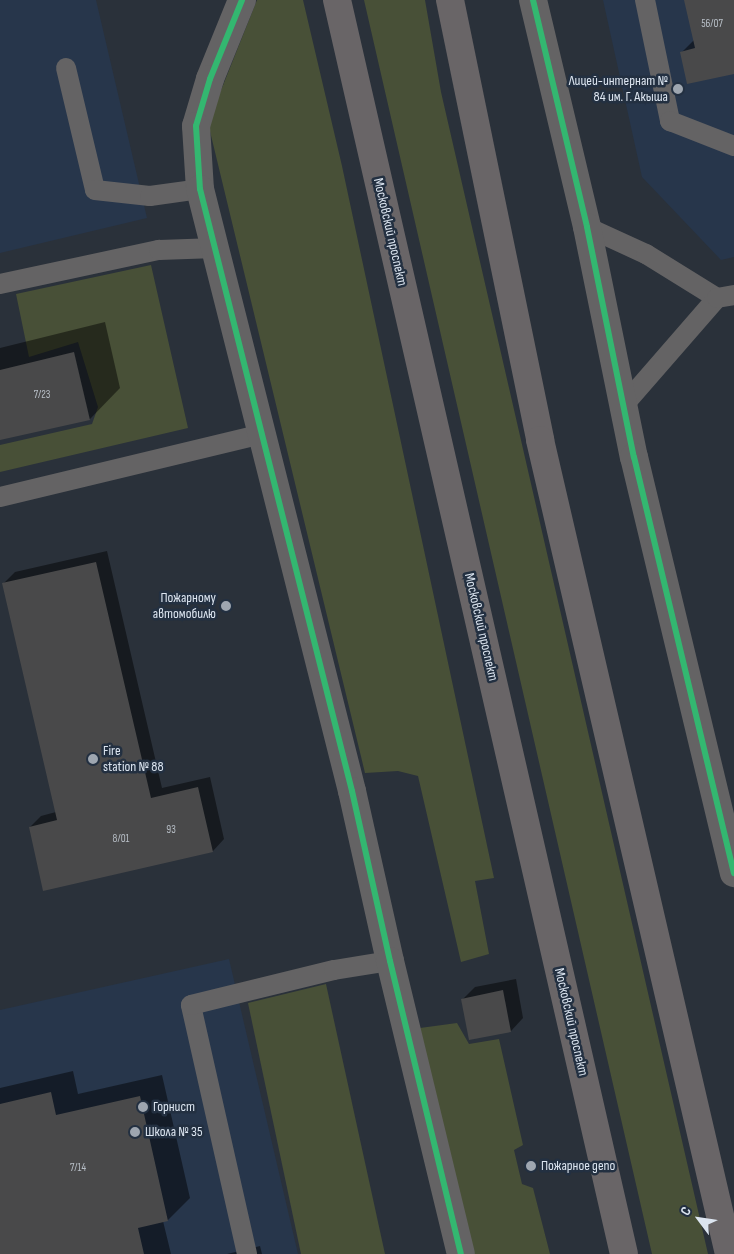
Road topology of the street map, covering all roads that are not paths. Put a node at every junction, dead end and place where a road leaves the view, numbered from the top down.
1 (242, 0) edge
2 (337, 0) edge
3 (450, 0) edge
4 (533, 0) edge
5 (644, 0) edge
6 (66, 68) dead end
7 (734, 146) edge
8 (200, 189) junction
9 (587, 227) junction
10 (216, 248) junction
11 (0, 284) edge
12 (726, 296) edge
13 (623, 406) junction
14 (262, 434) junction
15 (0, 497) edge
16 (734, 873) edge
17 (390, 961) junction
18 (726, 1217) edge
19 (247, 1254) edge
20 (461, 1254) edge
21 (624, 1254) edge
22 (729, 1254) edge

1 - 8 street
2 - 21 main road, Московский проспект
3 - 18 main road
4 - 9 street
5 - 7 lane
6 - 8 lane
8 - 10 street
9 - 12 lane
9 - 13 street
10 - 11 lane
10 - 14 street
12 - 13 lane
13 - 16 street
14 - 15 lane
14 - 17 street
17 - 19 lane
17 - 20 street
18 - 22 main road

